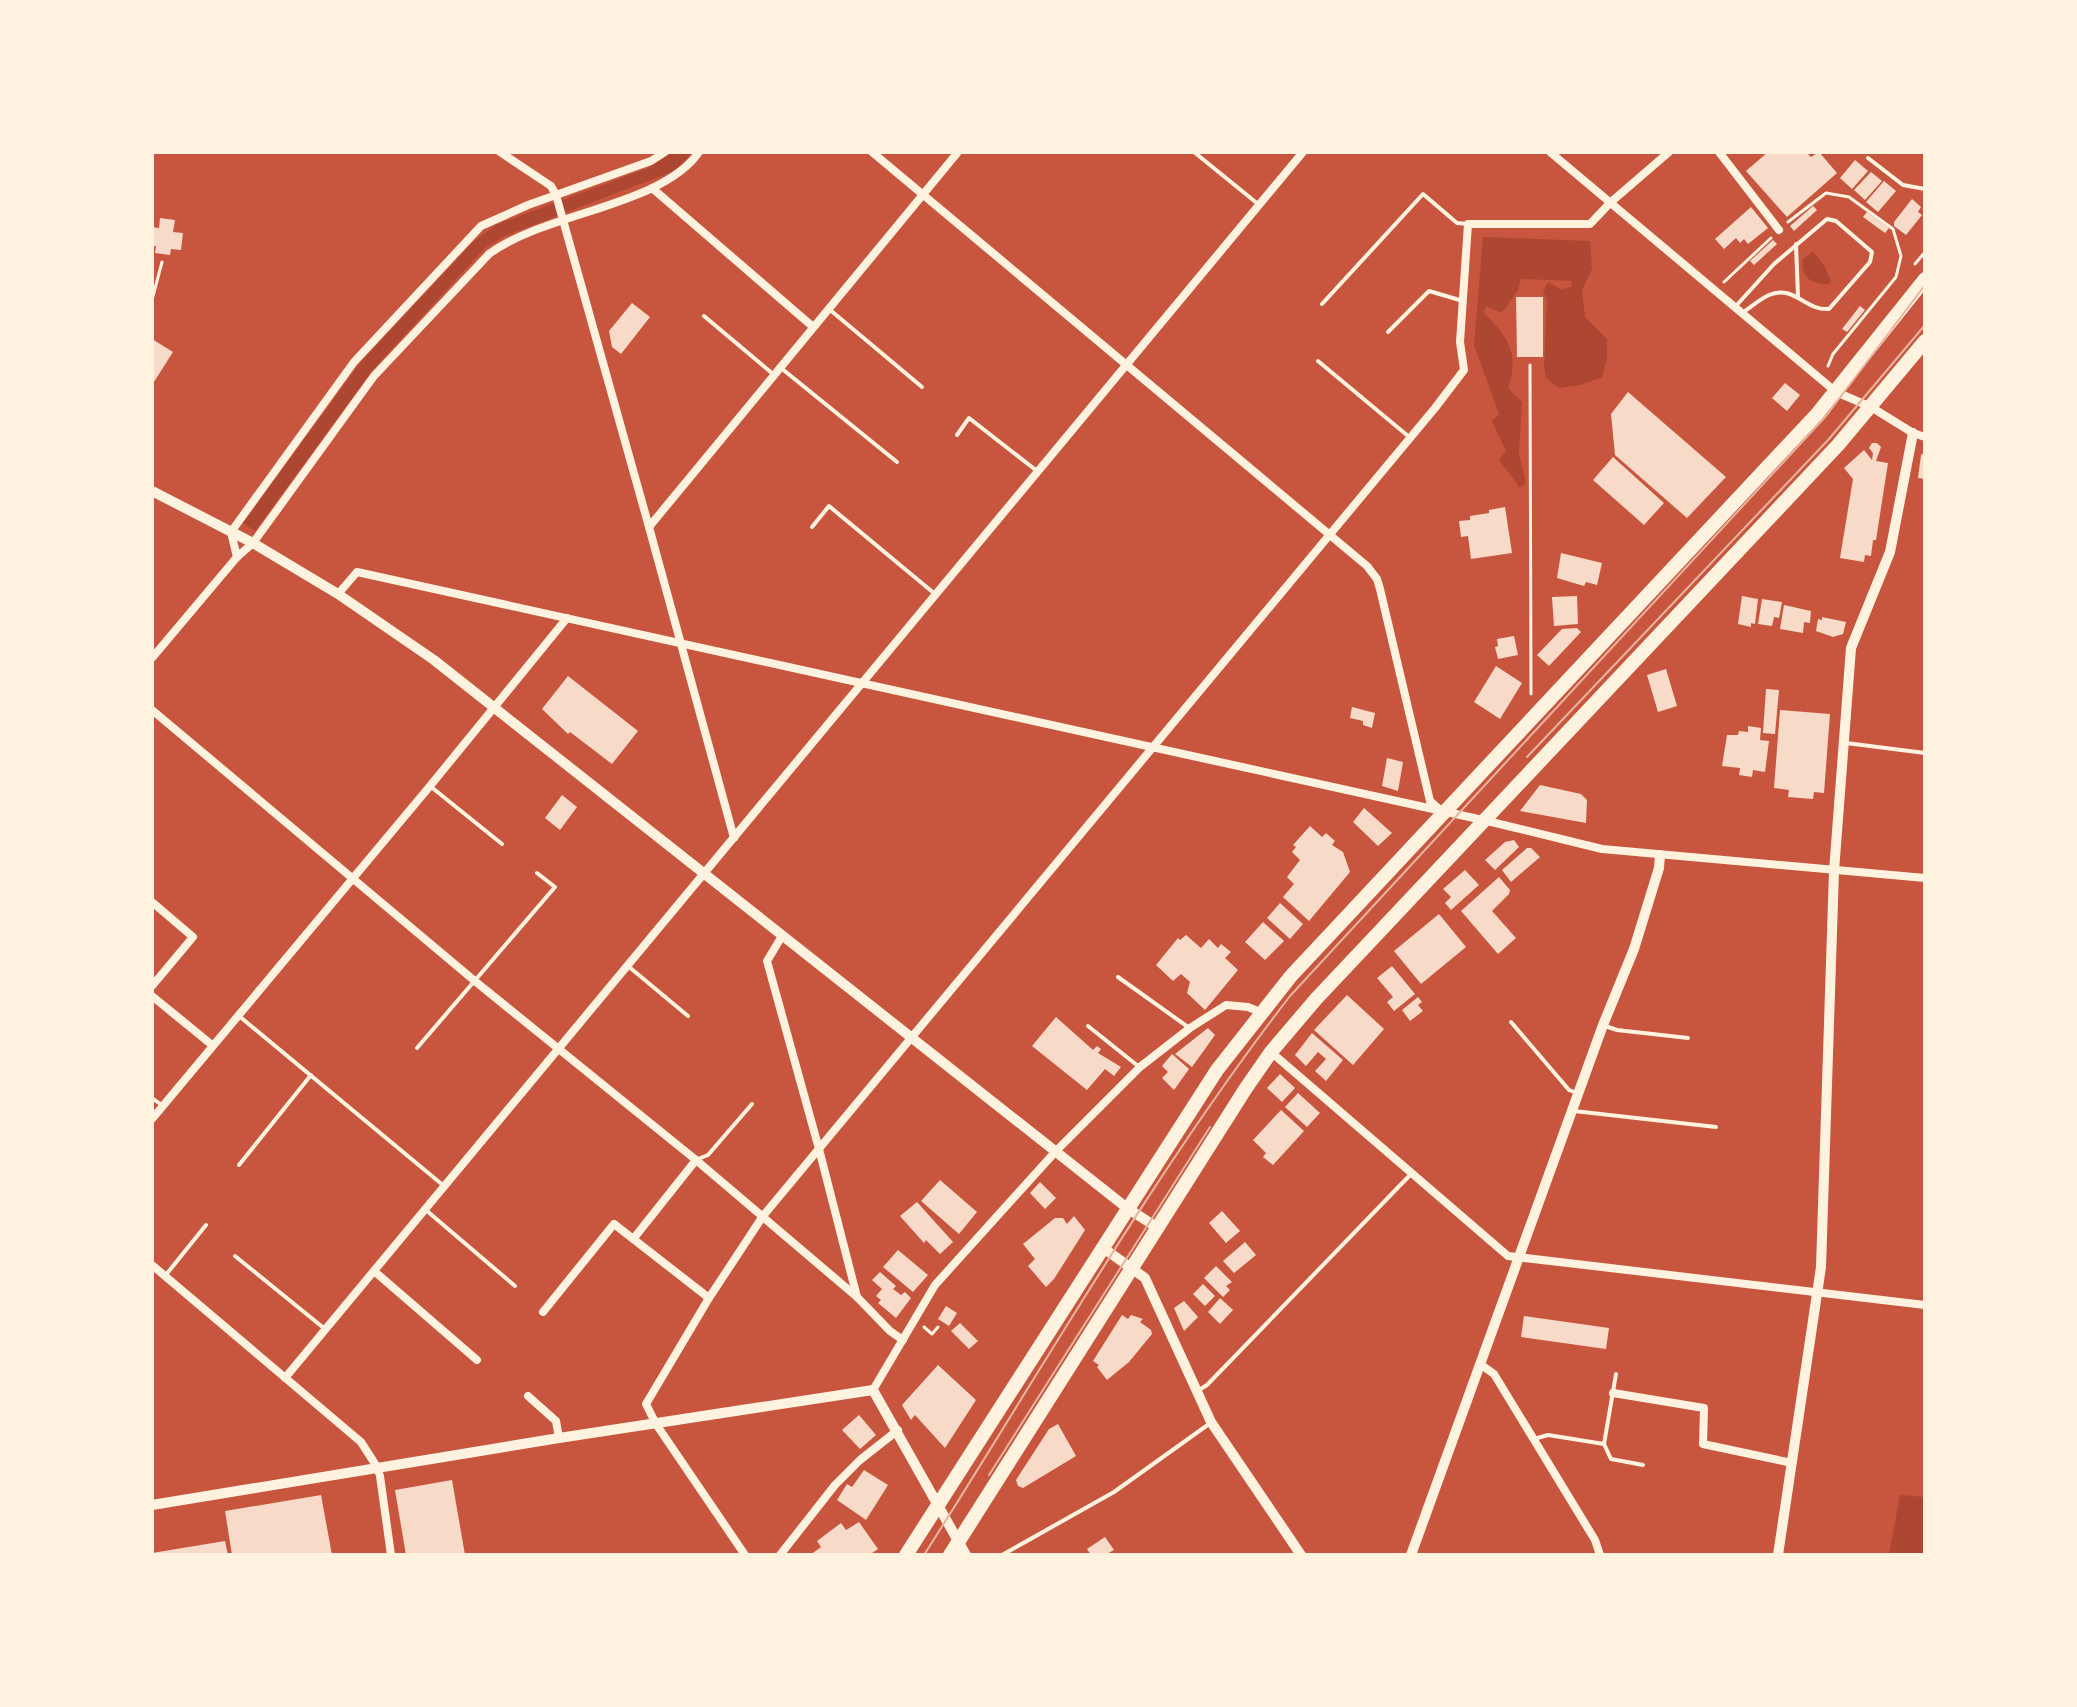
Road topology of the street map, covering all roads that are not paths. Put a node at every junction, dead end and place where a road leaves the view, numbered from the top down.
1 (500, 152) edge
2 (665, 152) edge
3 (699, 152) edge
4 (872, 152) edge
5 (958, 152) edge
6 (1194, 152) edge
7 (1303, 152) edge
8 (1550, 152) edge
9 (1669, 152) edge
10 (1719, 152) edge
11 (1868, 158) dead end
12 (652, 188) junction
13 (1925, 189) edge
14 (923, 193) junction
15 (556, 195) junction
16 (1611, 202) junction
17 (1259, 205) junction
18 (562, 219) junction
19 (1468, 224) junction
20 (1779, 230) road end
21 (1796, 244) junction
22 (1925, 279) edge
23 (1798, 297) junction
24 (1463, 302) junction
25 (1322, 304) dead end
26 (827, 308) junction
27 (1739, 310) junction
28 (704, 316) dead end
29 (812, 326) junction
30 (1388, 332) dead end
31 (1925, 341) edge
32 (1318, 361) dead end
33 (1127, 366) junction
34 (776, 370) junction
35 (922, 387) dead end
36 (1836, 392) junction
37 (1871, 407) junction
38 (1913, 433) junction
39 (957, 435) dead end
40 (1925, 437) edge
41 (1410, 438) junction
42 (897, 462) dead end
43 (1039, 473) junction
44 (152, 491) edge
45 (649, 527) junction
46 (812, 527) dead end
47 (231, 532) junction
48 (1330, 535) junction
49 (253, 543) junction
50 (237, 557) junction
51 (338, 594) junction
52 (937, 595) junction
53 (567, 618) junction
54 (680, 643) junction
55 (152, 658) edge
56 (864, 683) junction
57 (494, 709) junction
58 (152, 710) edge
59 (1844, 742) junction
60 (1153, 748) junction
61 (1925, 753) edge
62 (430, 786) junction
63 (1443, 812) junction
64 (1483, 820) junction
65 (734, 838) junction
66 (502, 844) dead end
67 (1660, 855) junction
68 (1834, 871) junction
69 (537, 873) dead end
70 (704, 874) junction
71 (352, 878) junction
72 (1925, 878) edge
73 (152, 902) edge
74 (782, 936) junction
75 (628, 966) junction
76 (1118, 977) dead end
77 (476, 982) junction
78 (152, 986) edge
79 (152, 996) edge
80 (1260, 1012) junction
81 (237, 1014) junction
82 (688, 1016) dead end
83 (1511, 1022) dead end
84 (1603, 1025) junction
85 (1088, 1026) dead end
86 (1190, 1028) junction
87 (912, 1038) junction
88 (1688, 1038) dead end
89 (212, 1045) junction
90 (417, 1048) dead end
91 (559, 1048) junction
92 (1271, 1052) junction
93 (1140, 1067) junction
94 (311, 1075) junction
95 (1580, 1094) junction
96 (152, 1098) edge
97 (752, 1104) dead end
98 (163, 1106) junction
99 (1574, 1111) junction
100 (152, 1119) edge
101 (1716, 1127) dead end
102 (819, 1149) junction
103 (1056, 1151) junction
104 (696, 1160) junction
105 (239, 1165) dead end
106 (1411, 1174) junction
107 (444, 1186) junction
108 (1127, 1208) junction
109 (425, 1209) junction
110 (763, 1216) junction
111 (206, 1225) dead end
112 (1158, 1228) junction
113 (634, 1238) junction
114 (1102, 1247) junction
115 (235, 1256) dead end
116 (1518, 1258) junction
117 (152, 1265) edge
118 (1132, 1267) junction
119 (374, 1271) junction
120 (165, 1276) junction
121 (515, 1286) dead end
122 (1817, 1293) junction
123 (857, 1297) junction
124 (709, 1298) junction
125 (1925, 1305) edge
126 (543, 1312) dead end
127 (325, 1329) junction
128 (903, 1340) junction
129 (477, 1360) dead end
130 (1480, 1364) junction
131 (1616, 1374) dead end
132 (285, 1378) junction
133 (873, 1390) junction
134 (1197, 1391) junction
135 (1613, 1393) junction
136 (528, 1396) dead end
137 (1211, 1422) junction
138 (656, 1424) junction
139 (898, 1430) junction
140 (559, 1438) junction
141 (1534, 1439) junction
142 (1604, 1444) junction
143 (1792, 1463) junction
144 (1643, 1465) dead end
145 (377, 1467) junction
146 (938, 1504) junction
147 (152, 1505) edge
148 (962, 1548) edge
149 (391, 1555) edge
150 (745, 1555) edge
151 (780, 1555) edge
152 (906, 1555) edge
153 (950, 1555) edge
154 (1002, 1555) edge
155 (1301, 1555) edge
156 (1411, 1555) edge
157 (1600, 1555) edge
158 (1778, 1555) edge

1 - 15 street
2 - 15 street
3 - 12 street
4 - 14 street
5 - 14 street
6 - 17 lane
7 - 17 street
8 - 16 street
9 - 16 street
10 - 20 street
11 - 13 lane
12 - 18 street
12 - 29 street
14 - 26 street
14 - 33 street
15 - 18 street
15 - 47 street
16 - 19 street
16 - 27 street
17 - 33 street
18 - 45 street
18 - 49 street
19 - 24 street
19 - 25 lane
21 - 23 lane
21 - 23 lane
21 - 27 lane
22 - 36 main road
23 - 27 lane
24 - 30 lane
24 - 41 street
26 - 29 street
26 - 35 lane
27 - 36 street
28 - 34 lane
29 - 34 street
31 - 37 main road
32 - 41 lane
33 - 43 street
33 - 48 street
34 - 42 lane
34 - 45 street
36 - 37 street
36 - 63 main road
37 - 38 street
37 - 64 main road
38 - 40 street
38 - 59 street
39 - 43 lane
41 - 48 street
43 - 52 street
44 - 47 street
45 - 54 street
46 - 52 lane
47 - 49 street
47 - 50 street
48 - 60 street
48 - 63 street
49 - 50 street
49 - 51 street
50 - 55 street
51 - 53 street
51 - 57 street
52 - 56 street
53 - 54 street
53 - 57 street
54 - 56 street
54 - 65 street
56 - 60 street
56 - 65 street
57 - 62 street
57 - 70 street
58 - 71 street
59 - 61 lane
59 - 68 street
60 - 63 street
60 - 87 street
62 - 66 lane
62 - 71 street
63 - 64 street
63 - 80 main road
64 - 67 street
64 - 92 main road
65 - 70 street
67 - 68 street
67 - 84 street
68 - 72 street
68 - 122 street
69 - 77 lane
70 - 74 street
70 - 75 street
71 - 77 street
71 - 81 street
73 - 78 street
74 - 87 street
74 - 102 street
75 - 82 lane
75 - 91 street
76 - 86 lane
77 - 90 lane
77 - 91 street
79 - 89 street
80 - 86 street
80 - 108 main road
81 - 89 street
81 - 94 lane
83 - 95 lane
84 - 88 lane
84 - 95 street
85 - 93 lane
86 - 93 street
87 - 102 street
87 - 103 street
89 - 98 street
91 - 104 street
91 - 107 street
92 - 106 street
92 - 112 main road
93 - 103 street
94 - 105 lane
94 - 107 lane
95 - 99 street
96 - 98 lane
97 - 104 lane
98 - 100 street
99 - 101 lane
99 - 116 street
102 - 110 street
102 - 123 street
103 - 108 street
103 - 128 street
104 - 110 street
104 - 113 street
106 - 116 street
106 - 134 lane
107 - 109 street
108 - 112 street
108 - 114 main road
109 - 119 street
109 - 121 lane
110 - 123 street
110 - 124 street
111 - 120 lane
112 - 118 main road
113 - 124 street
113 - 126 street
114 - 118 street
114 - 146 main road
115 - 127 lane
116 - 122 street
116 - 130 street
117 - 120 street
118 - 134 street
118 - 148 main road
119 - 127 street
119 - 129 street
120 - 132 street
122 - 125 street
122 - 143 street
123 - 128 street
124 - 138 street
127 - 132 street
128 - 133 street
130 - 141 street
130 - 156 street
131 - 135 lane
132 - 145 street
133 - 138 street
133 - 139 street
134 - 137 street
135 - 142 lane
135 - 143 street
136 - 140 street
137 - 154 lane
137 - 155 street
138 - 140 street
138 - 150 street
139 - 146 street
139 - 151 street
140 - 145 street
141 - 142 lane
141 - 157 street
142 - 144 lane
143 - 158 street
145 - 147 street
145 - 149 street
146 - 148 street
146 - 152 main road
148 - 153 main road

